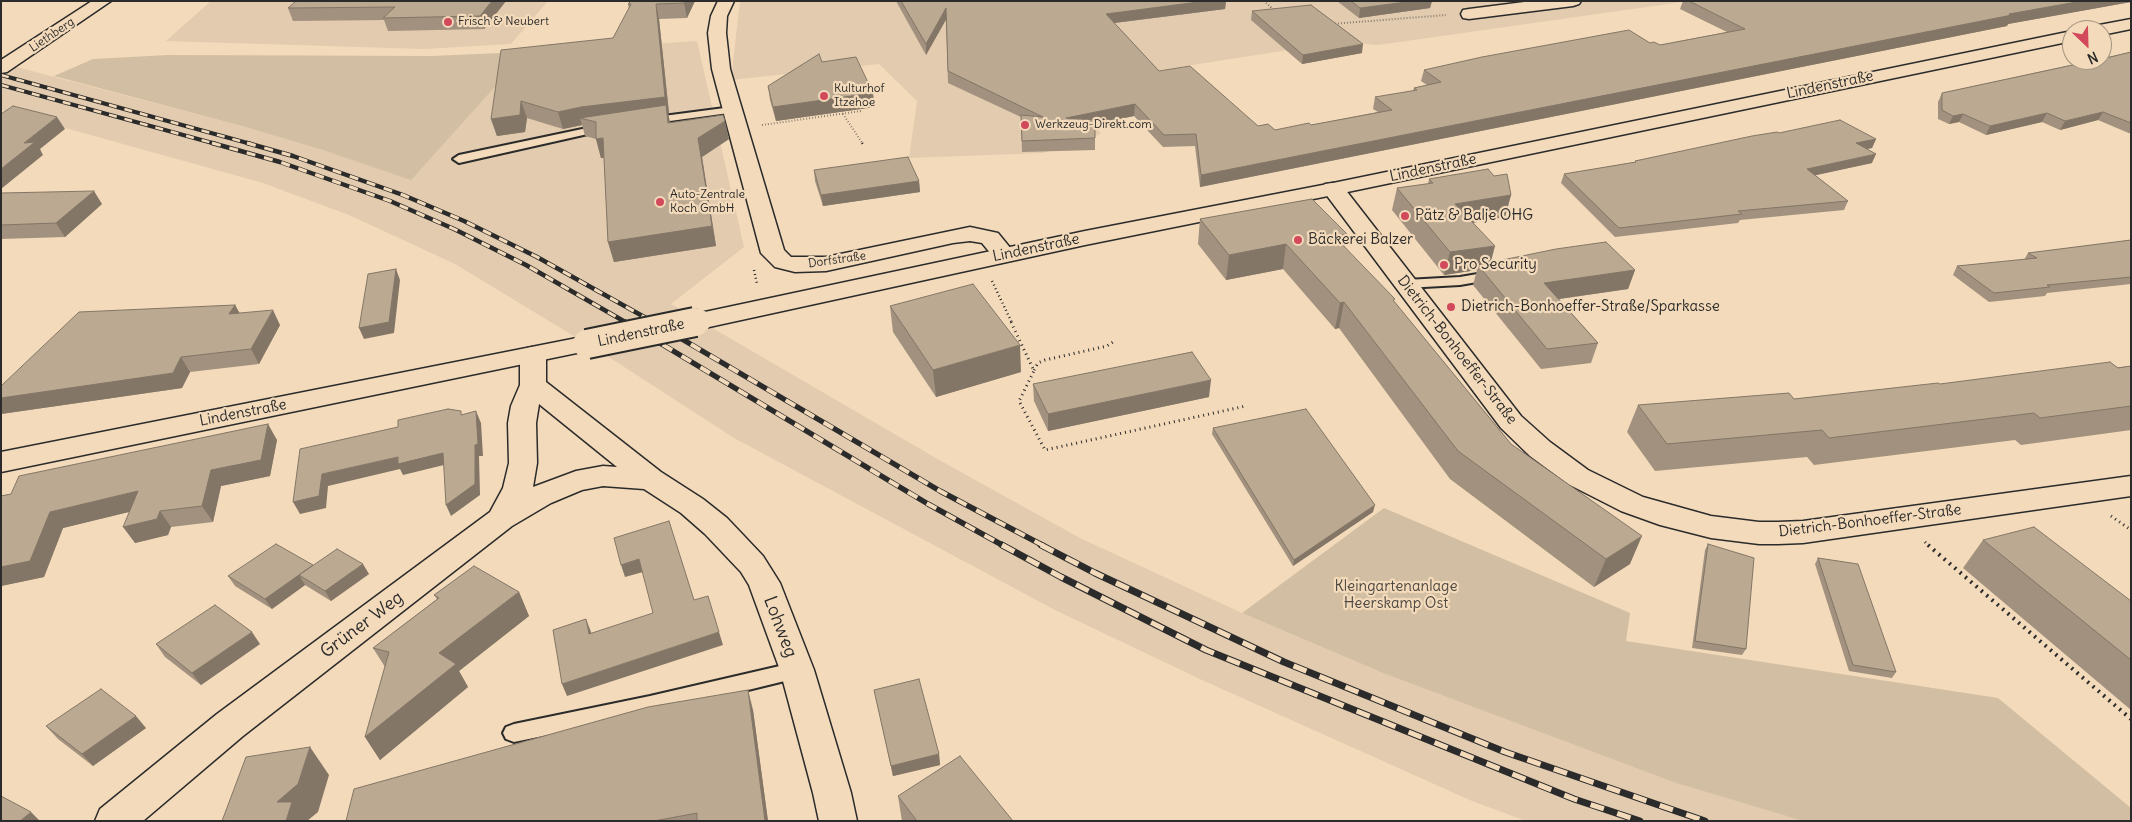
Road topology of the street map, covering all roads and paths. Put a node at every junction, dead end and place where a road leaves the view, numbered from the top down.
1 (103, 1) edge
2 (726, 1) edge
3 (1264, 1) edge
4 (1573, 1) edge
5 (1277, 12) edge
6 (1469, 14) joint
7 (2131, 24) edge
8 (1324, 25) edge
9 (2112, 28) edge
10 (2062, 38) edge
11 (6, 65) edge
12 (861, 111) edge
13 (843, 114) junction
14 (734, 119) junction
15 (636, 123) edge
16 (617, 125) edge
17 (864, 146) dead end
18 (459, 159) dead end
19 (1333, 189) junction
20 (993, 257) junction
21 (754, 269) dead end
22 (1510, 272) edge
23 (1406, 284) junction
24 (758, 286) dead end
25 (1113, 342) dead end
26 (533, 370) junction
27 (1034, 371) junction
28 (1246, 406) dead end
29 (1, 462) edge
30 (651, 479) junction
31 (2131, 486) edge
32 (501, 519) junction
33 (1898, 519) junction
34 (797, 670) junction
35 (2131, 719) edge
36 (514, 733) dead end
37 (114, 821) edge
38 (838, 821) edge

1 - 11 street, Liethberg
2 - 14 street, Dorfstraße
3 - 5 path
4 - 6 street
6 - 8 path
7 - 9 street
10 - 19 street, Lindenstraße
12 - 13 path
13 - 14 path
13 - 17 path
14 - 15 lane
14 - 20 street, Dorfstraße
16 - 18 lane
19 - 20 street, Lindenstraße
19 - 23 street, Dietrich-Bonhoeffer-Straße
20 - 26 street, Lindenstraße, bridge
20 - 27 path
21 - 24 path
22 - 23 lane
23 - 33 street, Dietrich-Bonhoeffer-Straße
25 - 27 path
26 - 29 street, Lindenstraße
26 - 30 street, Lohweg
26 - 32 street, Grüner Weg
27 - 28 path
30 - 32 street, Lohweg
30 - 34 street, Lohweg
31 - 33 street, Dietrich-Bonhoeffer-Straße
32 - 37 street, Grüner Weg
33 - 35 path
34 - 36 lane
34 - 38 street, Lohweg

